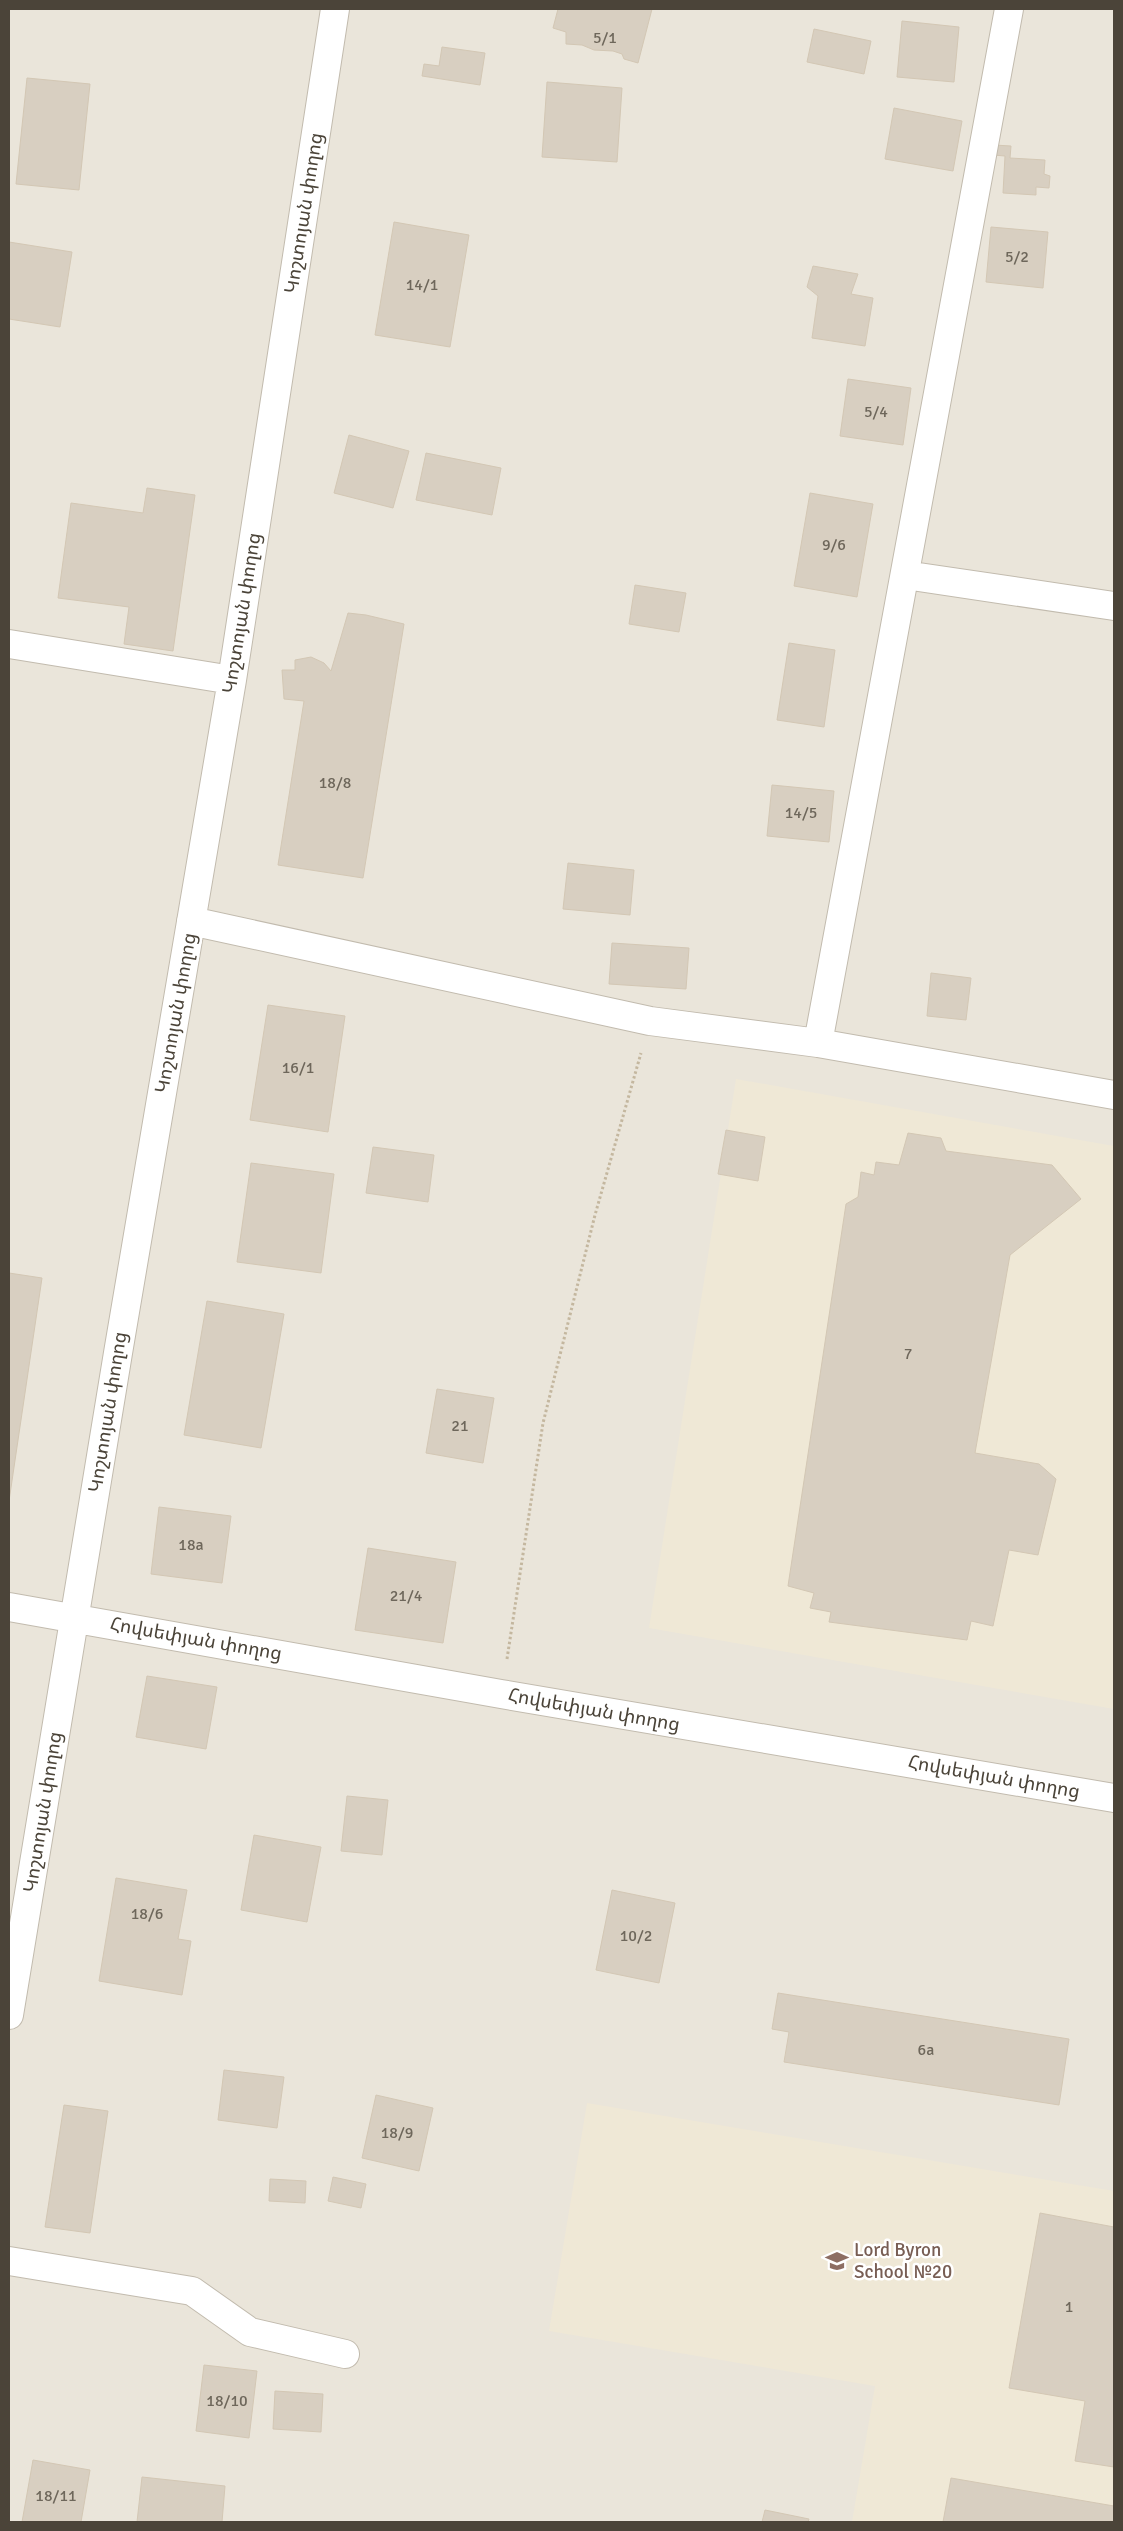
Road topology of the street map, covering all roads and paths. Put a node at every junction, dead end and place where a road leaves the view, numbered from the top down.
1 (335, 9) edge
2 (1009, 9) edge
3 (905, 574) junction
4 (1114, 606) edge
5 (9, 644) edge
6 (232, 680) junction
7 (192, 921) junction
8 (650, 1021) junction
9 (818, 1043) junction
10 (1114, 1095) edge
11 (9, 1607) edge
12 (75, 1617) junction
13 (501, 1694) junction
14 (1114, 1798) edge
15 (9, 2015) edge
16 (9, 2261) edge
17 (345, 2354) dead end

1 - 6 street, Կոշտոյան փողոց
2 - 3 street
3 - 4 street
3 - 9 street
5 - 6 street
6 - 7 street, Կոշտոյան փողոց
7 - 8 street
7 - 12 street, Կոշտոյան փողոց
8 - 9 street
8 - 13 path
9 - 10 street
11 - 12 street, Հովսեփյան փողոց
12 - 13 street, Հովսեփյան փողոց
12 - 15 street, Կոշտոյան փողոց
13 - 14 street, Հովսեփյան փողոց
16 - 17 street

